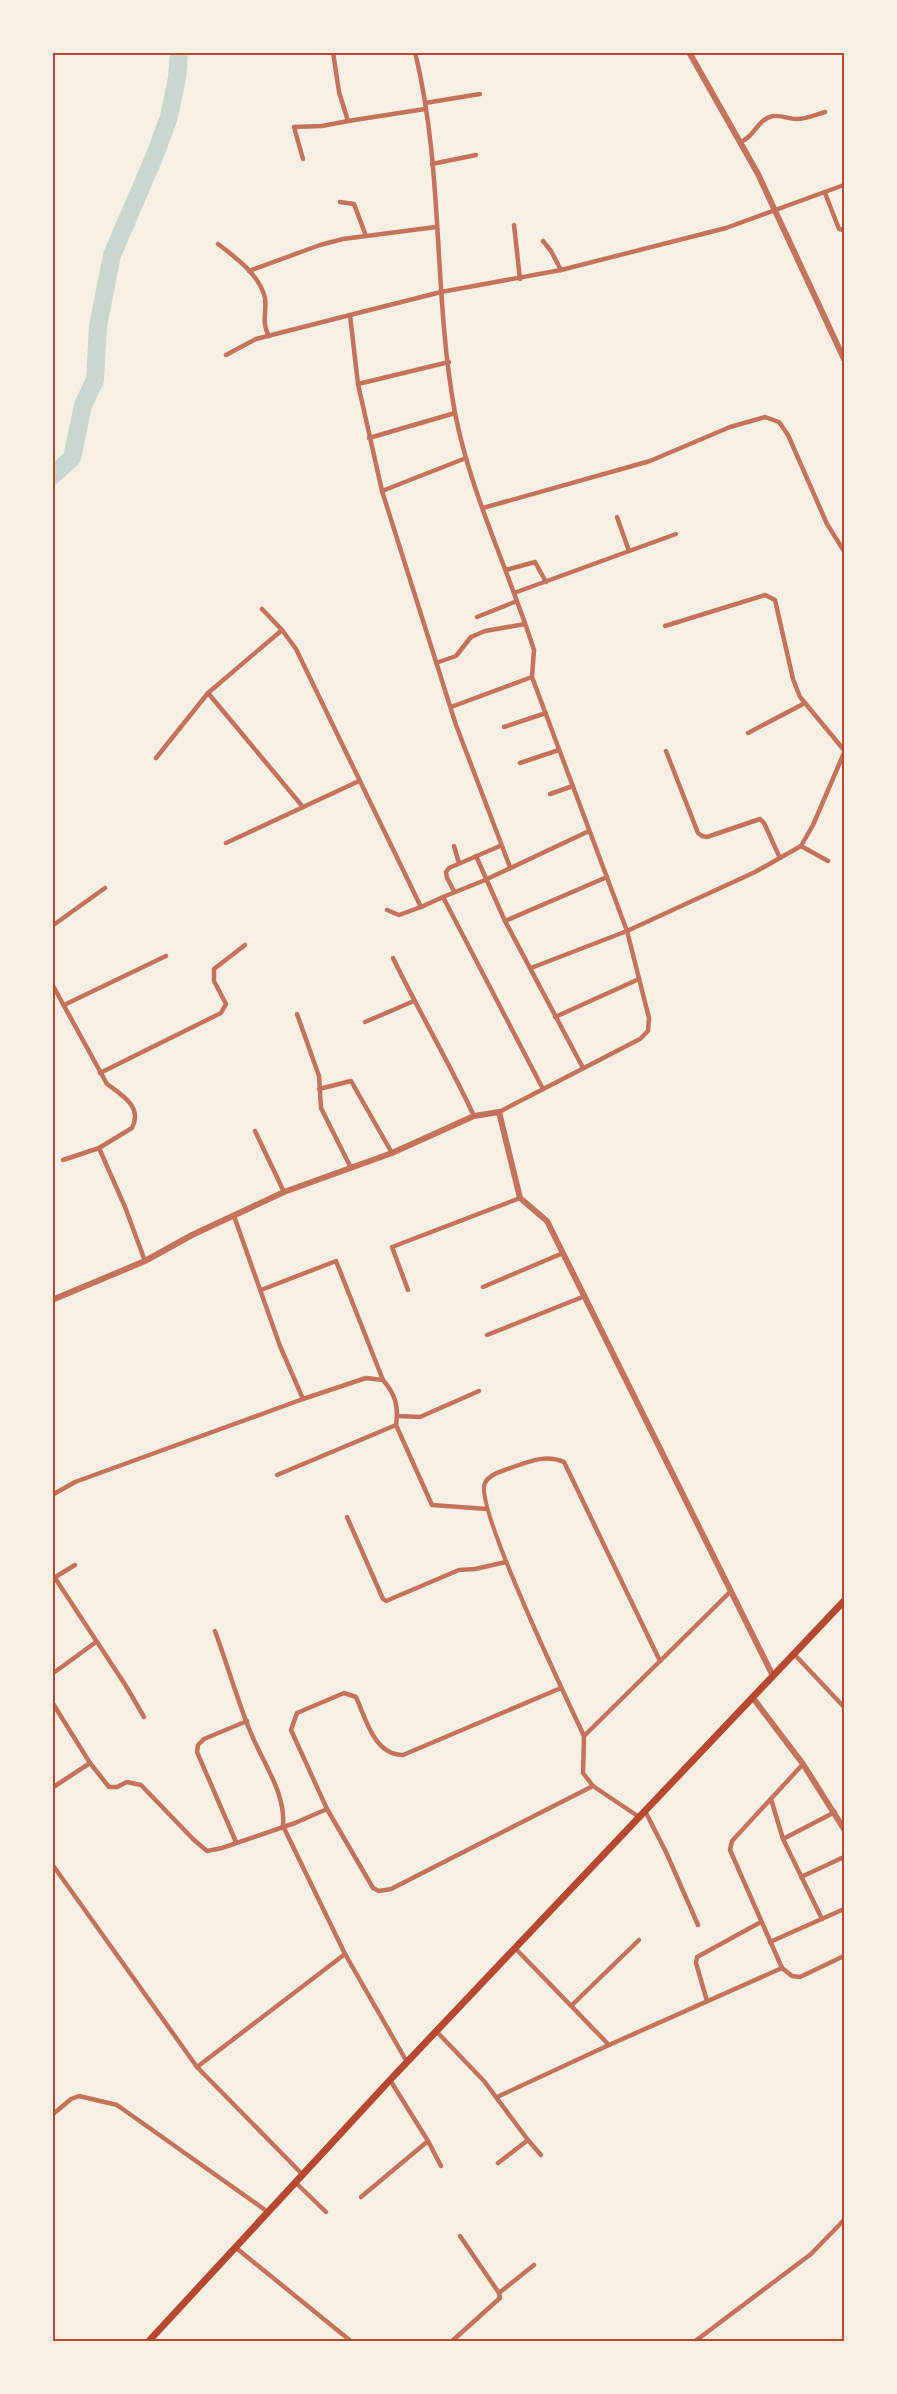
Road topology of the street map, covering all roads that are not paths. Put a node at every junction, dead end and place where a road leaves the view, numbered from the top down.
1 (333, 52) edge
2 (415, 52) edge
3 (689, 52) edge
4 (480, 94) dead end
5 (425, 106) junction
6 (825, 112) dead end
7 (348, 121) junction
8 (740, 142) junction
9 (476, 155) dead end
10 (303, 159) dead end
11 (432, 164) junction
12 (844, 185) edge
13 (825, 193) junction
14 (340, 202) dead end
15 (776, 211) junction
16 (514, 225) dead end
17 (436, 227) junction
18 (844, 230) edge
19 (366, 236) junction
20 (543, 241) dead end
21 (218, 244) dead end
22 (561, 270) junction
23 (249, 272) junction
24 (520, 279) junction
25 (441, 292) junction
26 (350, 315) junction
27 (269, 336) junction
28 (226, 355) dead end
29 (844, 359) edge
30 (449, 362) junction
31 (358, 384) junction
32 (455, 413) junction
33 (369, 438) junction
34 (466, 458) junction
35 (382, 491) junction
36 (483, 508) junction
37 (617, 517) dead end
38 (676, 534) dead end
39 (629, 551) junction
40 (844, 551) edge
41 (506, 570) junction
42 (546, 582) junction
43 (514, 593) junction
44 (517, 601) junction
45 (262, 609) dead end
46 (477, 617) dead end
47 (525, 624) junction
48 (665, 626) dead end
49 (282, 630) junction
50 (436, 663) junction
51 (532, 677) junction
52 (208, 693) junction
53 (805, 703) junction
54 (451, 707) junction
55 (546, 713) junction
56 (504, 727) dead end
57 (748, 733) dead end
58 (559, 750) junction
59 (666, 751) dead end
60 (844, 751) edge
61 (156, 758) dead end
62 (520, 763) dead end
63 (359, 780) junction
64 (573, 786) junction
65 (550, 794) dead end
66 (303, 807) junction
67 (590, 831) junction
68 (226, 843) dead end
69 (454, 846) dead end
70 (500, 846) junction
71 (801, 846) junction
72 (476, 856) junction
73 (780, 858) junction
74 (828, 861) dead end
75 (459, 863) junction
76 (510, 867) junction
77 (606, 877) junction
78 (485, 880) junction
79 (105, 888) dead end
80 (454, 891) junction
81 (443, 897) junction
82 (421, 907) junction
83 (387, 910) dead end
84 (505, 921) junction
85 (52, 926) edge
86 (627, 931) junction
87 (245, 945) dead end
88 (166, 956) dead end
89 (393, 958) dead end
90 (531, 968) junction
91 (639, 979) junction
92 (52, 984) edge
93 (55, 993) edge
94 (414, 1001) junction
95 (64, 1005) junction
96 (297, 1014) dead end
97 (555, 1017) junction
98 (364, 1022) dead end
99 (583, 1068) junction
100 (100, 1073) junction
101 (319, 1089) junction
102 (543, 1089) junction
103 (499, 1112) junction
104 (474, 1116) junction
105 (255, 1131) dead end
106 (99, 1148) junction
107 (392, 1153) junction
108 (63, 1160) dead end
109 (351, 1168) junction
110 (284, 1192) junction
111 (520, 1198) junction
112 (234, 1216) junction
113 (563, 1253) junction
114 (144, 1261) junction
115 (483, 1287) dead end
116 (261, 1290) junction
117 (408, 1290) dead end
118 (585, 1296) junction
119 (52, 1299) edge
120 (487, 1335) dead end
121 (383, 1380) junction
122 (480, 1391) dead end
123 (303, 1399) junction
124 (397, 1416) junction
125 (396, 1425) junction
126 (277, 1475) dead end
127 (52, 1495) edge
128 (487, 1509) junction
129 (347, 1517) dead end
130 (506, 1562) junction
131 (75, 1565) dead end
132 (54, 1579) edge
133 (731, 1591) junction
134 (844, 1601) edge
135 (215, 1631) dead end
136 (96, 1642) junction
137 (794, 1654) junction
138 (660, 1661) junction
139 (52, 1674) edge
140 (773, 1676) junction
141 (561, 1688) junction
142 (753, 1698) junction
143 (52, 1702) edge
144 (844, 1707) edge
145 (144, 1717) dead end
146 (247, 1721) junction
147 (584, 1736) junction
148 (90, 1763) junction
149 (803, 1764) junction
150 (592, 1786) junction
151 (52, 1788) edge
152 (771, 1799) junction
153 (327, 1809) junction
154 (645, 1811) junction
155 (835, 1812) junction
156 (639, 1818) junction
157 (283, 1826) junction
158 (844, 1829) edge
159 (783, 1839) junction
160 (236, 1842) junction
161 (844, 1857) edge
162 (52, 1864) edge
163 (801, 1877) junction
164 (844, 1909) edge
165 (822, 1919) junction
166 (761, 1922) junction
167 (698, 1925) dead end
168 (639, 1940) dead end
169 (770, 1942) junction
170 (515, 1948) junction
171 (345, 1954) junction
172 (844, 1956) edge
173 (782, 1968) junction
174 (707, 2001) junction
175 (572, 2005) junction
176 (436, 2031) junction
177 (609, 2045) junction
178 (407, 2062) junction
179 (197, 2067) junction
180 (390, 2080) junction
181 (497, 2097) junction
182 (52, 2115) edge
183 (528, 2140) junction
184 (428, 2141) junction
185 (541, 2155) dead end
186 (498, 2163) dead end
187 (441, 2166) dead end
188 (302, 2175) junction
189 (296, 2182) junction
190 (361, 2197) dead end
191 (268, 2212) junction
192 (326, 2212) dead end
193 (844, 2220) edge
194 (460, 2236) dead end
195 (235, 2247) junction
196 (534, 2265) dead end
197 (499, 2293) junction
198 (148, 2342) edge
199 (352, 2342) edge
200 (451, 2342) edge
201 (694, 2342) edge

1 - 7 street
2 - 5 street
3 - 8 street
4 - 5 street
5 - 7 street
5 - 11 street
6 - 8 street
7 - 10 street
8 - 15 street
9 - 11 street
11 - 17 street
12 - 13 street
13 - 15 street
13 - 18 street
14 - 19 street
15 - 22 street
15 - 29 street
16 - 24 street
17 - 19 street
17 - 25 street
19 - 23 street
20 - 22 street
21 - 23 street
22 - 24 street
23 - 27 street
24 - 25 street
25 - 26 street
25 - 30 street
26 - 27 street
26 - 31 street
27 - 28 street
30 - 31 street
30 - 32 street
31 - 33 street
32 - 33 street
32 - 34 street
33 - 35 street
34 - 35 street
34 - 36 street
35 - 50 street
36 - 40 street
36 - 41 street
37 - 39 street
38 - 39 street
39 - 42 street
41 - 42 street
41 - 43 street
42 - 43 street
43 - 44 street
44 - 46 street
44 - 47 street
45 - 49 street
47 - 50 street
47 - 51 street
48 - 53 street
49 - 52 street
49 - 63 street
50 - 54 street
51 - 54 street
51 - 55 street
52 - 61 street
52 - 66 street
53 - 57 street
53 - 60 street
54 - 70 street
55 - 56 street
55 - 58 street
58 - 62 street
58 - 64 street
59 - 73 street
60 - 71 street
63 - 66 street
63 - 82 street
64 - 65 street
64 - 67 street
66 - 68 street
67 - 76 street
67 - 77 street
69 - 75 street
70 - 72 street
70 - 76 street
71 - 73 street
71 - 74 street
72 - 75 street
72 - 78 street
73 - 86 street
75 - 80 street
76 - 78 street
77 - 84 street
77 - 86 street
78 - 80 street
78 - 84 street
79 - 85 street
80 - 81 street
81 - 82 street
81 - 102 street
82 - 83 street
84 - 90 street
86 - 90 street
86 - 91 street
87 - 100 street
88 - 95 street
89 - 94 street
90 - 97 street
91 - 97 street
91 - 99 street
92 - 93 street
93 - 95 street
94 - 98 street
94 - 104 street
95 - 100 street
96 - 101 street
97 - 99 street
99 - 102 street
100 - 106 street
101 - 107 street
101 - 109 street
102 - 103 street
103 - 104 street
103 - 111 street
104 - 107 street
105 - 110 street
106 - 108 street
106 - 114 street
107 - 109 street
109 - 110 street
110 - 112 street
111 - 113 street
111 - 117 street
112 - 114 street
112 - 116 street
113 - 115 street
113 - 118 street
114 - 119 street
116 - 121 street
116 - 123 street
118 - 120 street
118 - 133 street
121 - 123 street
121 - 124 street
122 - 124 street
123 - 127 street
124 - 125 street
125 - 126 street
125 - 128 street
128 - 130 street
128 - 138 street
129 - 130 street
130 - 141 street
131 - 132 street
132 - 136 street
133 - 138 street
133 - 140 street
134 - 137 main road
135 - 146 street
136 - 139 street
136 - 145 street
137 - 140 main road
137 - 144 street
138 - 147 street
140 - 142 main road
141 - 147 street
141 - 153 street
142 - 149 street
142 - 154 main road
143 - 148 street
146 - 157 street
146 - 160 street
147 - 150 street
148 - 151 street
148 - 160 street
149 - 152 street
149 - 155 street
150 - 153 street
150 - 156 street
152 - 159 street
152 - 166 street
153 - 157 street
154 - 156 main road
154 - 167 street
155 - 158 street
155 - 159 street
156 - 170 main road
157 - 160 street
157 - 171 street
159 - 163 street
161 - 163 street
162 - 179 street
163 - 165 street
164 - 165 street
165 - 169 street
166 - 169 street
166 - 174 street
168 - 175 street
169 - 173 street
170 - 175 street
170 - 176 main road
171 - 178 street
171 - 179 street
172 - 173 street
173 - 174 street
174 - 177 street
175 - 177 street
176 - 178 main road
176 - 181 street
177 - 181 street
178 - 180 main road
179 - 188 street
180 - 184 street
180 - 188 main road
181 - 183 street
182 - 191 street
183 - 185 street
183 - 186 street
184 - 187 street
184 - 190 street
188 - 189 main road
189 - 191 main road
189 - 192 street
191 - 195 main road
193 - 201 street
194 - 197 street
195 - 198 main road
195 - 199 street
196 - 197 street
197 - 200 street

